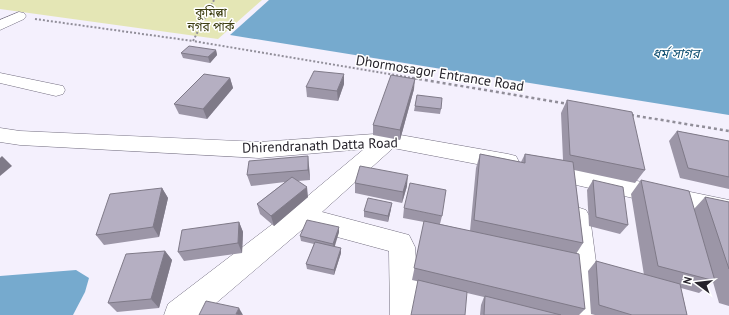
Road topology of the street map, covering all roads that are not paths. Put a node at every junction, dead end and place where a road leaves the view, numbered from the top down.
1 (19, 16) road end
2 (0, 26) edge
3 (0, 78) edge
4 (56, 90) dead end
5 (0, 135) edge
6 (388, 140) junction
7 (573, 176) junction
8 (729, 210) edge
9 (300, 217) junction
10 (179, 315) edge
11 (405, 315) edge
12 (588, 315) edge

1 - 2 street
3 - 4 street
5 - 6 street, Dhirendranath Datta Road
6 - 7 street, Dhirendranath Datta Road
6 - 9 street
7 - 8 street, Dhirendranath Datta Road
7 - 12 street
9 - 10 street
9 - 11 street

